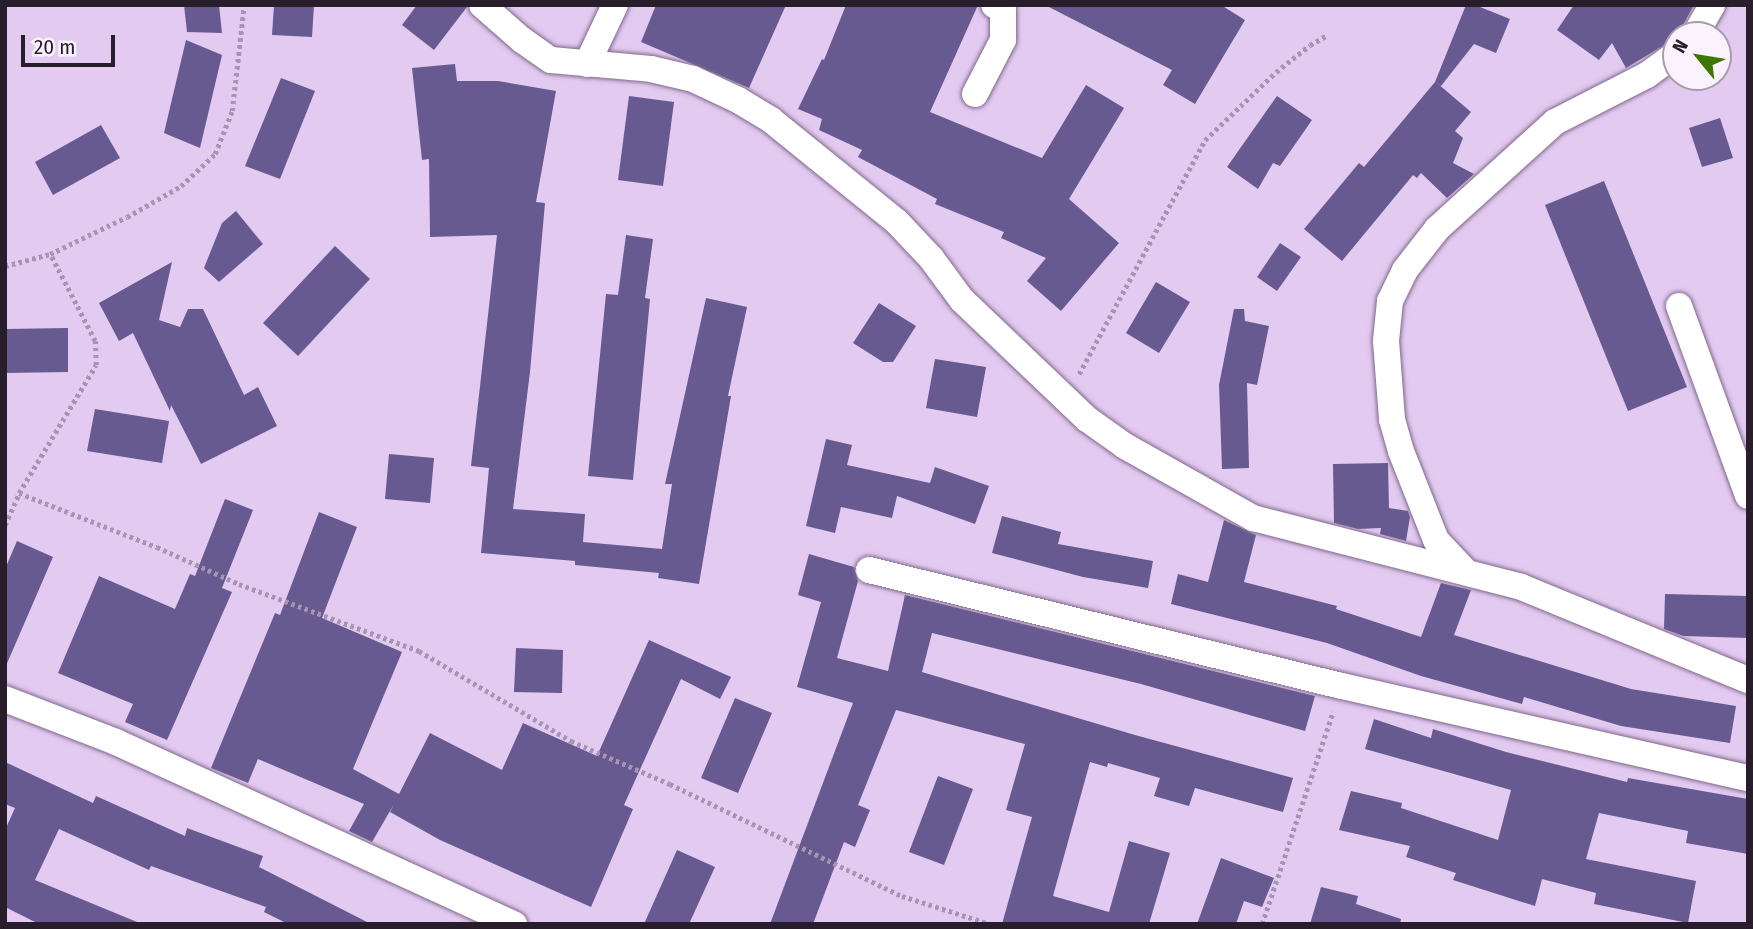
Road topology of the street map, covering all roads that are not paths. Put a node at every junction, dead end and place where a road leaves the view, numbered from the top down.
1 (482, 5) edge
2 (615, 5) edge
3 (994, 5) edge
4 (1712, 5) edge
5 (1703, 21) edge
6 (587, 64) junction
7 (1662, 64) edge
8 (975, 94) dead end
9 (1679, 306) dead end
10 (1748, 496) edge
11 (869, 570) dead end
12 (1465, 571) junction
13 (1748, 680) edge
14 (5, 699) edge
15 (1748, 779) edge
16 (477, 916) edge
17 (514, 924) edge

1 - 6 street
2 - 6 street
3 - 8 street
4 - 5 street
6 - 12 street
7 - 12 street
9 - 10 street
11 - 15 street
12 - 13 street
14 - 16 street
16 - 17 street

